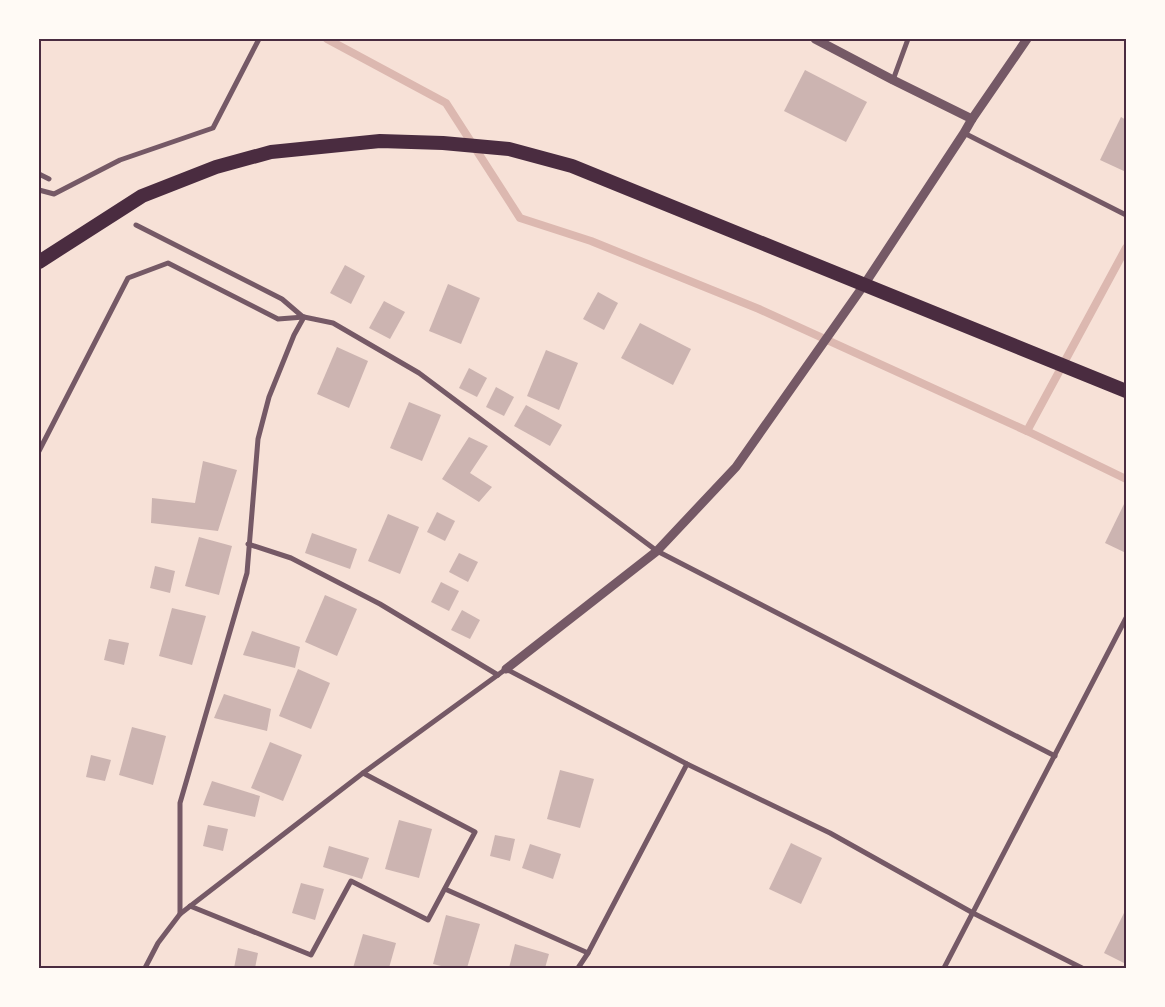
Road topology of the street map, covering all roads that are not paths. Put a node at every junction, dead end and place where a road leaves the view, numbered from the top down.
1 (258, 39) edge
2 (815, 39) edge
3 (908, 39) edge
4 (1027, 39) edge
5 (893, 80) junction
6 (972, 119) junction
7 (964, 133) junction
8 (39, 174) edge
9 (49, 179) dead end
10 (39, 190) edge
11 (1126, 215) edge
12 (136, 225) dead end
13 (39, 262) edge
14 (864, 285) junction
15 (304, 317) junction
16 (1126, 391) edge
17 (39, 451) edge
18 (248, 544) junction
19 (657, 551) junction
20 (1126, 618) edge
21 (506, 669) junction
22 (498, 675) junction
23 (1055, 756) junction
24 (687, 764) junction
25 (363, 773) junction
26 (445, 888) junction
27 (190, 906) junction
28 (973, 913) junction
29 (180, 914) junction
30 (588, 952) junction
31 (145, 968) edge
32 (578, 968) edge
33 (944, 968) edge
34 (1082, 968) edge

1 - 10 street
2 - 5 street
3 - 5 street
4 - 6 street
5 - 6 street
6 - 7 street
7 - 11 street
7 - 14 street
8 - 9 street
12 - 15 street
13 - 14 highway
14 - 16 highway
14 - 19 street
15 - 17 street
15 - 18 street
15 - 19 street
18 - 22 street
18 - 29 street
19 - 21 street
19 - 23 street
20 - 23 street
21 - 22 street
21 - 24 street
22 - 25 street
23 - 28 street
24 - 28 street
24 - 30 street
25 - 26 street
25 - 27 street
26 - 27 street
26 - 30 street
27 - 29 street
28 - 33 street
28 - 34 street
29 - 31 street
30 - 32 street

